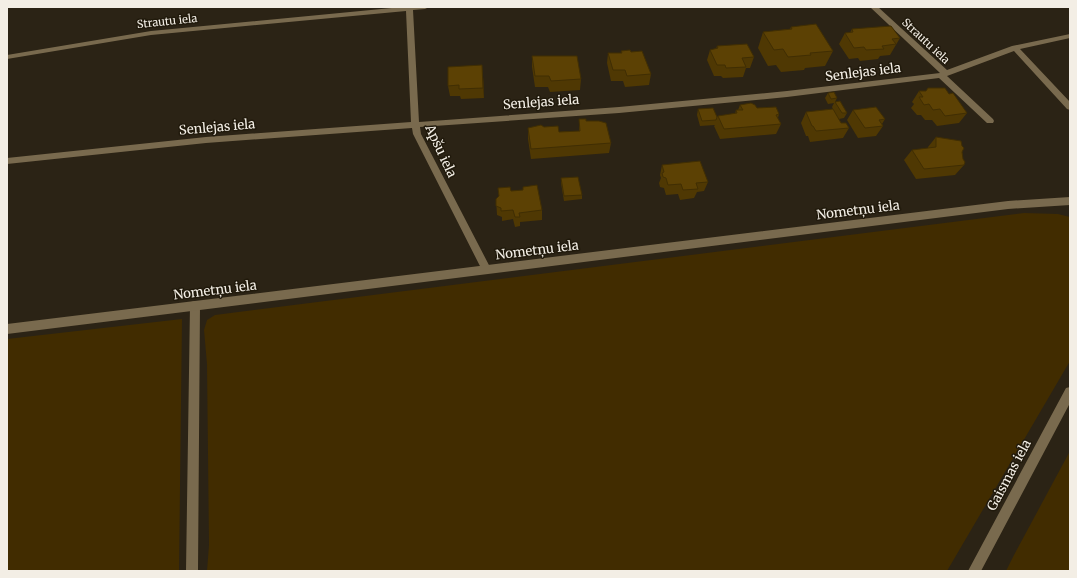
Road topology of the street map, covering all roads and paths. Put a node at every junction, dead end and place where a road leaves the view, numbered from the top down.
1 (426, 7) edge
2 (874, 7) edge
3 (409, 9) junction
4 (1070, 36) edge
5 (1015, 48) junction
6 (7, 57) edge
7 (944, 75) junction
8 (1070, 107) edge
9 (990, 121) dead end
10 (415, 124) junction
11 (7, 161) edge
12 (1070, 201) edge
13 (1056, 202) junction
14 (1070, 208) edge
15 (486, 269) junction
16 (195, 305) junction
17 (7, 329) edge
18 (1070, 392) edge
19 (192, 571) edge
20 (974, 571) edge

1 - 3 street, Strautu iela
2 - 7 street, Strautu iela
3 - 6 street, Strautu iela
3 - 10 street, Apšu iela
4 - 5 street, Senlejas iela
5 - 7 street, Senlejas iela
5 - 8 street
7 - 9 street, Strautu iela
7 - 10 street, Senlejas iela
10 - 11 street, Senlejas iela
10 - 15 street, Apšu iela
12 - 13 street, Nometņu iela
13 - 14 street
13 - 15 street, Nometņu iela
15 - 16 street, Nometņu iela
16 - 17 street, Nometņu iela
16 - 19 street
18 - 20 street, Gaismas iela

